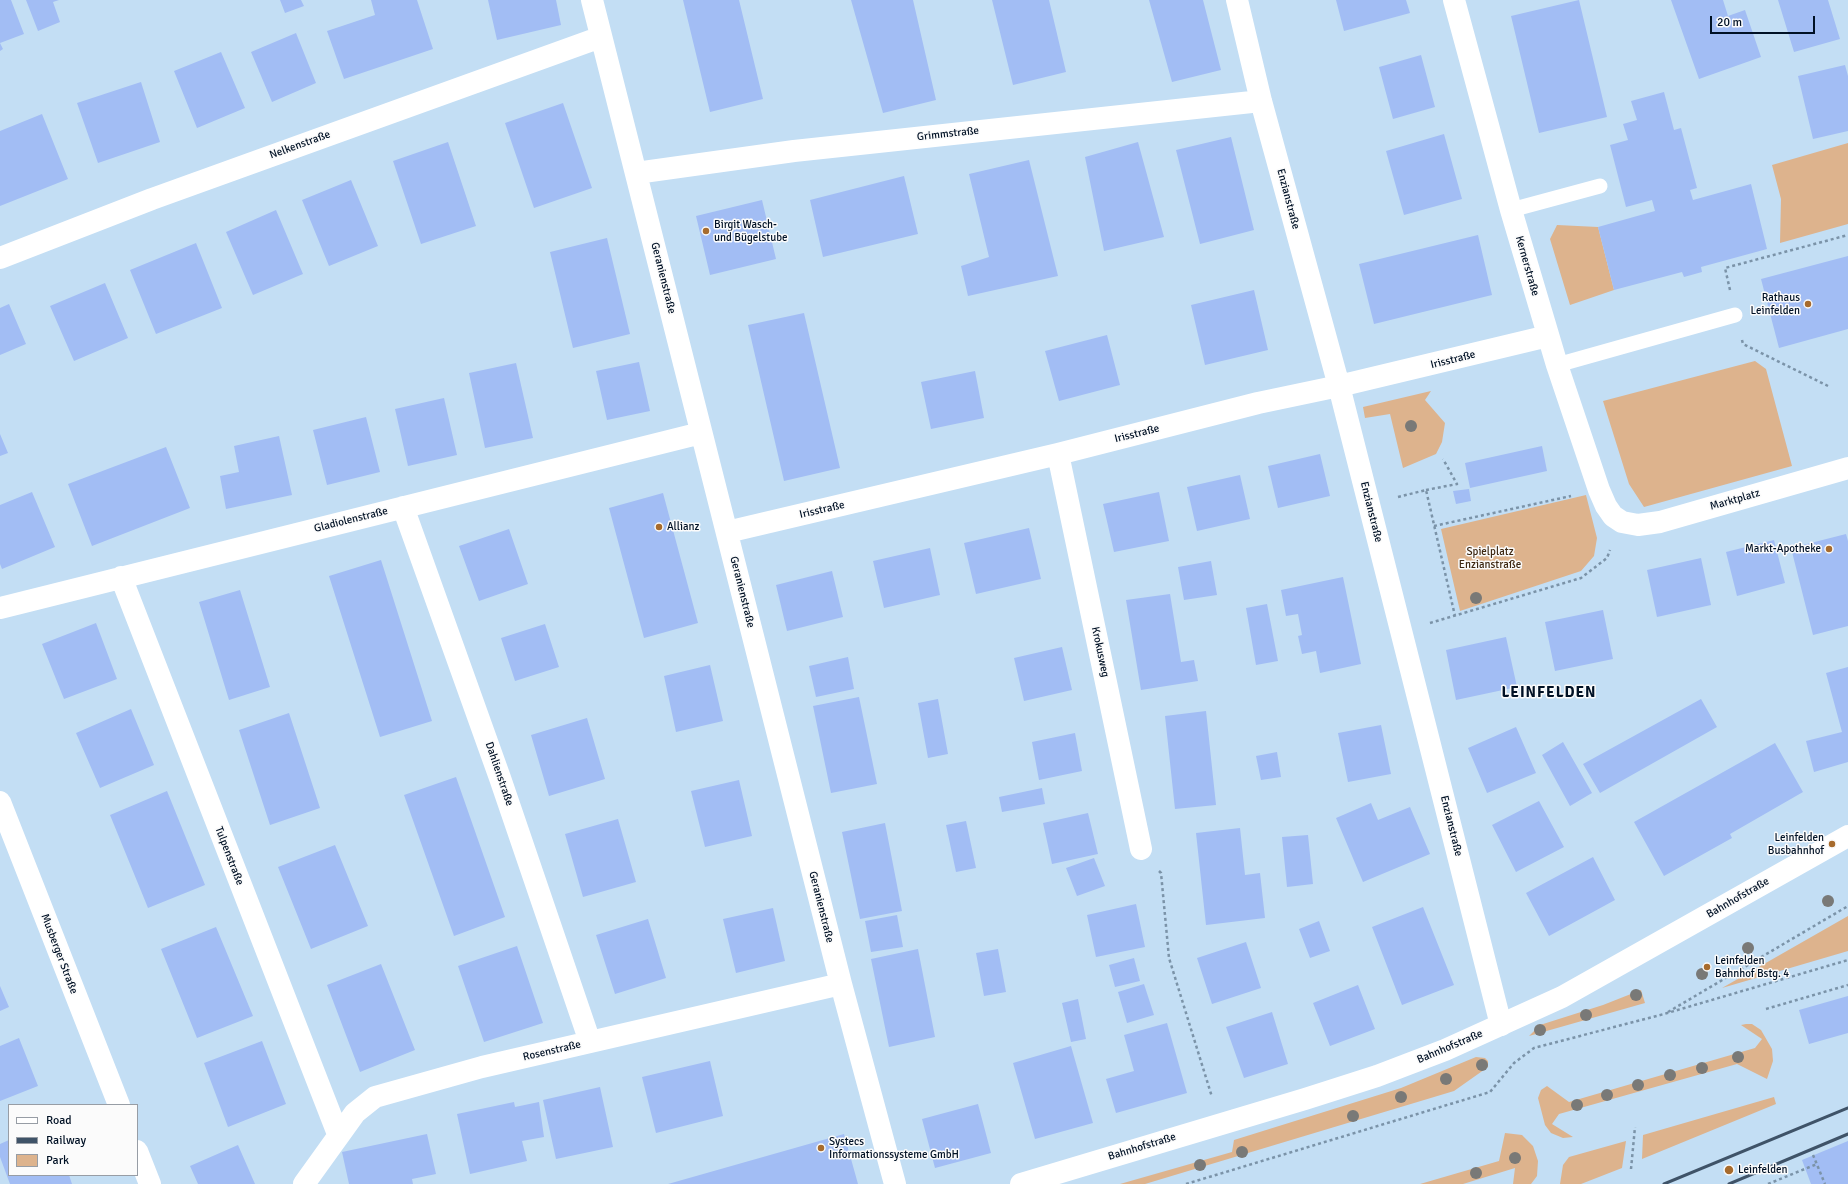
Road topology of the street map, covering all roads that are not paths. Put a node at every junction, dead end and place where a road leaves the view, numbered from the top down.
1 (592, 0) edge
2 (1237, 0) edge
3 (1454, 0) edge
4 (602, 37) junction
5 (1261, 101) junction
6 (636, 173) junction
7 (1600, 186) dead end
8 (1511, 210) junction
9 (0, 258) edge
10 (1735, 315) road end
11 (1548, 336) junction
12 (1557, 365) junction
13 (1339, 386) junction
14 (702, 433) junction
15 (1058, 454) junction
16 (1848, 468) edge
17 (402, 507) junction
18 (1622, 522) joint
19 (727, 532) junction
20 (121, 577) junction
21 (0, 608) edge
22 (0, 802) edge
23 (1848, 836) edge
24 (1142, 849) road end
25 (841, 984) junction
26 (1501, 1025) junction
27 (590, 1042) junction
28 (119, 1104) edge
29 (338, 1134) junction
30 (138, 1154) edge
31 (150, 1184) edge
32 (304, 1184) edge
33 (895, 1184) edge
34 (1021, 1184) edge

1 - 4 street, Geranienstraße
2 - 5 street, Enzianstraße
3 - 8 street, Kernerstraße
4 - 6 street, Geranienstraße
4 - 9 street, Nelkenstraße
5 - 6 street, Grimmstraße
5 - 13 street, Enzianstraße
6 - 14 street, Geranienstraße
7 - 8 lane
8 - 11 street, Kernerstraße
10 - 12 lane
11 - 12 street, Kernerstraße
11 - 13 street, Irisstraße
12 - 18 street, Kernerstraße
13 - 15 street, Irisstraße
13 - 26 street, Enzianstraße
14 - 17 street, Gladiolenstraße
14 - 19 street, Geranienstraße
15 - 19 street, Irisstraße
15 - 24 street, Krokusweg
16 - 18 street, Marktplatz
17 - 20 street, Gladiolenstraße
17 - 27 street, Dahlienstraße
19 - 25 street, Geranienstraße
20 - 21 street, Gladiolenstraße
20 - 29 street, Tulpenstraße
22 - 28 street, Musberger Straße
23 - 26 street, Bahnhofstraße
25 - 27 street, Rosenstraße
25 - 33 street, Geranienstraße
26 - 34 street, Bahnhofstraße
27 - 29 street, Rosenstraße
29 - 32 street, Rosenstraße
30 - 31 street

